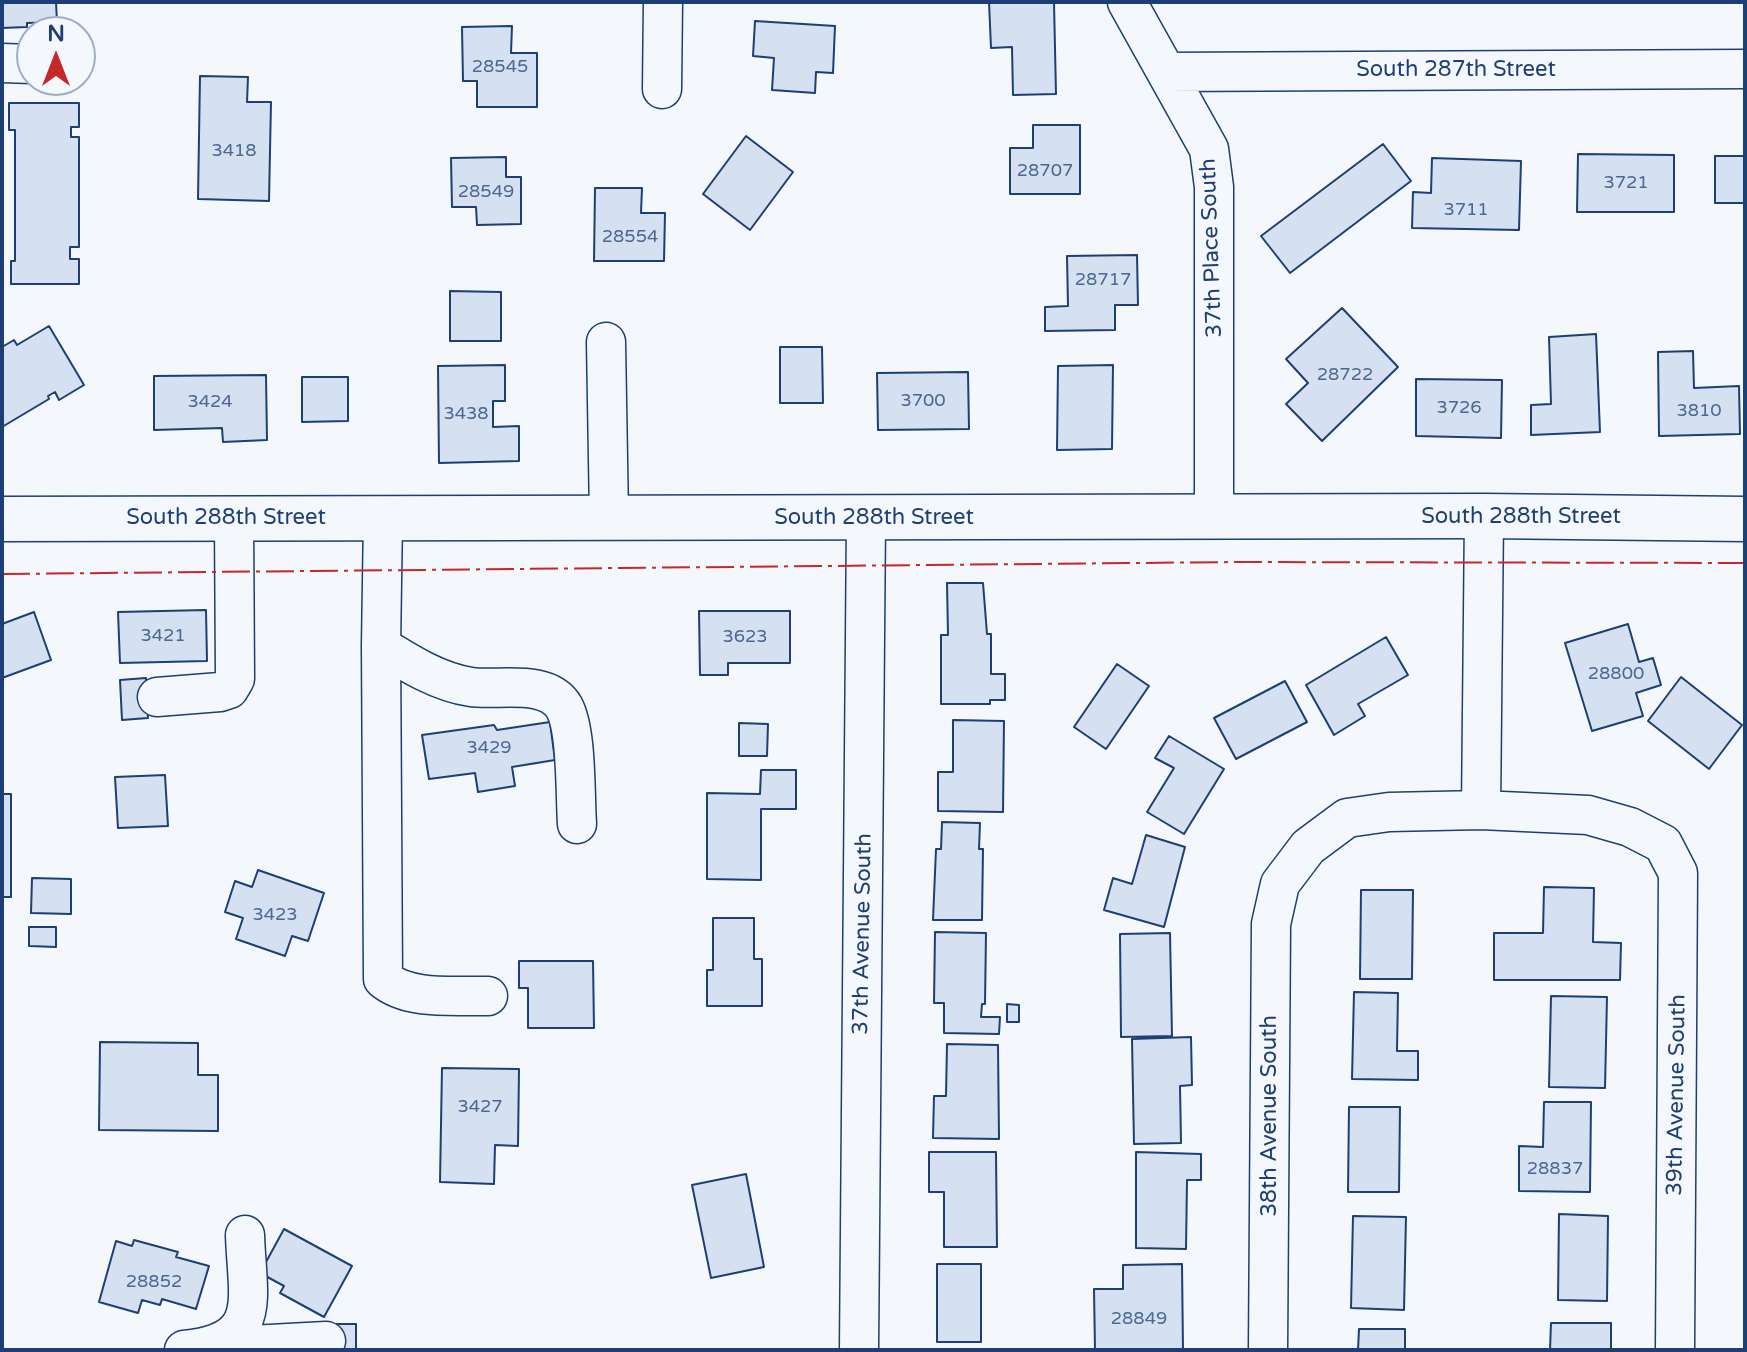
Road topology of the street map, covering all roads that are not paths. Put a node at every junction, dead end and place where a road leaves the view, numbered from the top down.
1 (663, 2) edge
2 (1127, 2) edge
3 (1745, 69) edge
4 (1166, 72) junction
5 (662, 89) dead end
6 (606, 342) dead end
7 (1214, 516) junction
8 (1484, 516) junction
9 (383, 518) junction
10 (609, 518) junction
11 (866, 518) junction
12 (2, 519) edge
13 (234, 519) junction
14 (1745, 519) edge
15 (381, 646) junction
16 (157, 697) dead end
17 (1481, 810) junction
18 (577, 824) dead end
19 (488, 996) dead end
20 (245, 1235) dead end
21 (326, 1341) dead end
22 (224, 1343) edge
23 (859, 1350) edge
24 (1268, 1350) edge
25 (1675, 1350) edge

1 - 5 street
2 - 4 street, 37th Place South
3 - 4 street, South 287th Street
4 - 7 street, 37th Place South
6 - 10 street
7 - 8 main road, South 288th Street
7 - 11 main road, South 288th Street
8 - 14 main road, South 288th Street
8 - 17 street
9 - 10 main road, South 288th Street
9 - 13 main road, South 288th Street
9 - 15 street
10 - 11 main road, South 288th Street
11 - 23 street, 37th Avenue South
12 - 13 main road, South 288th Street
13 - 16 street
15 - 18 street
15 - 19 street
17 - 24 street, 38th Avenue South
17 - 25 street, 39th Avenue South
20 - 22 street
21 - 22 street

